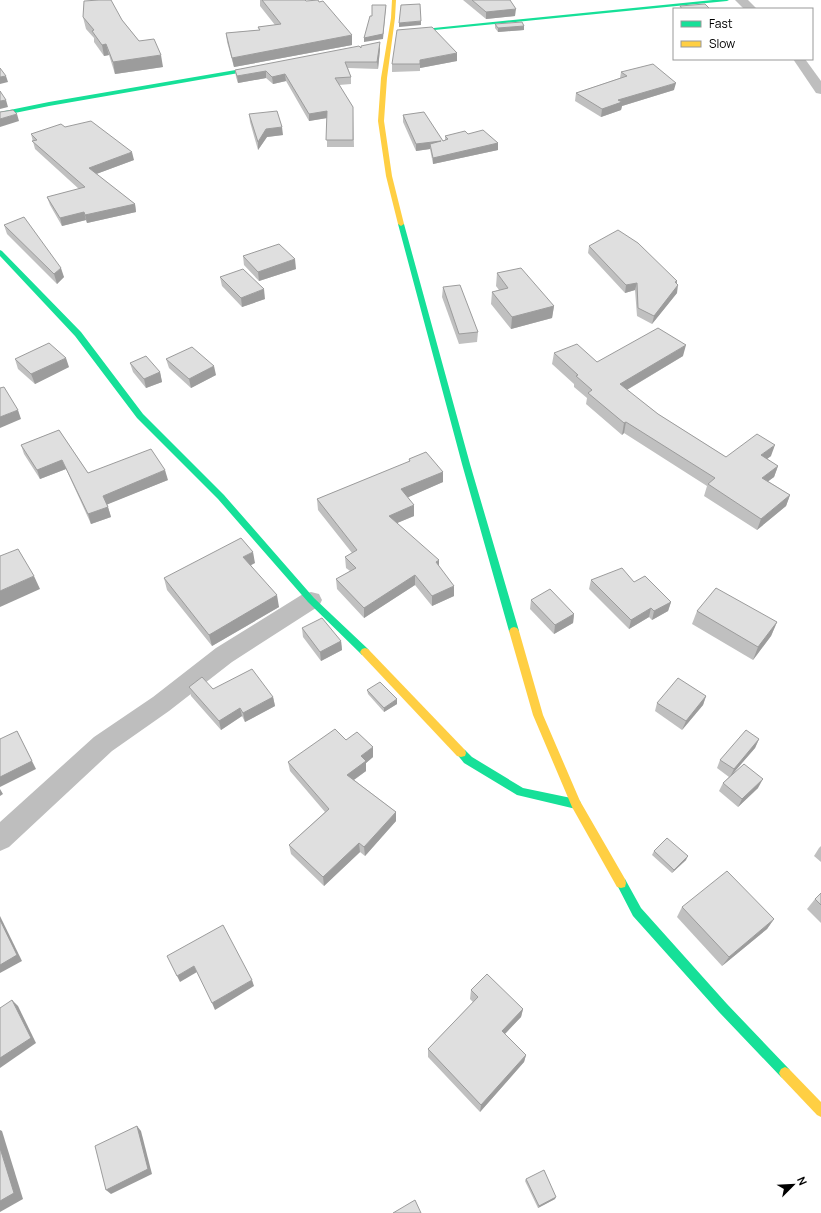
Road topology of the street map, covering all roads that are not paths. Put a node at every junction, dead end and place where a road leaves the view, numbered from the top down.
1 (394, 0) edge
2 (727, 0) edge
3 (741, 0) edge
4 (750, 8) edge
5 (388, 39) junction
6 (800, 60) edge
7 (276, 64) edge
8 (821, 90) edge
9 (0, 114) edge
10 (0, 252) edge
11 (311, 600) junction
12 (576, 804) junction
13 (0, 838) edge
14 (821, 1111) edge

1 - 5 main road
2 - 5 main road
3 - 4 street
5 - 12 main road
6 - 8 street
7 - 9 main road
10 - 11 main road
11 - 12 main road
11 - 13 street
12 - 14 main road

